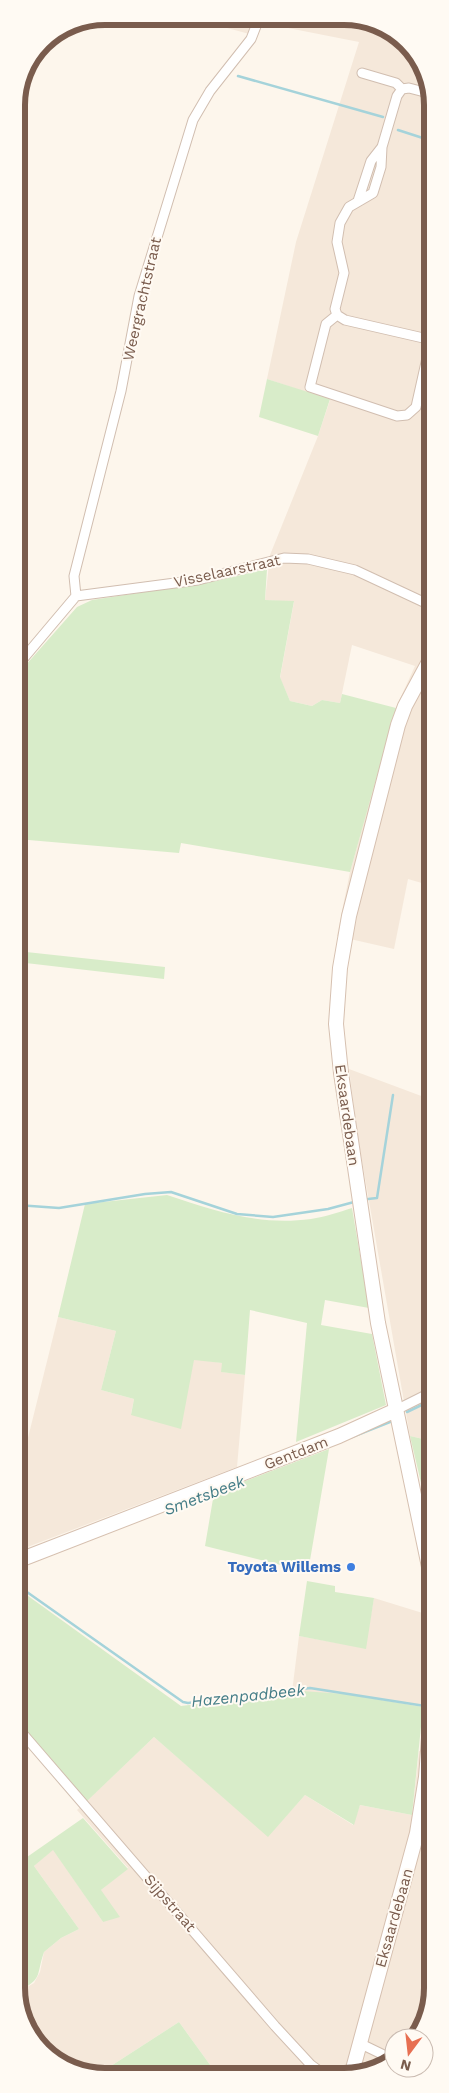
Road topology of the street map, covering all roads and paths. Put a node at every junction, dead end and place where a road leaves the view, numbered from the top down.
1 (256, 25) edge
2 (362, 74) dead end
3 (402, 90) junction
4 (423, 92) edge
5 (337, 315) junction
6 (424, 338) edge
7 (424, 374) edge
8 (76, 596) junction
9 (424, 602) edge
10 (25, 657) edge
11 (424, 671) edge
12 (424, 1396) edge
13 (396, 1410) junction
14 (424, 1543) edge
15 (25, 1558) edge
16 (25, 1736) edge
17 (424, 1789) edge
18 (359, 2043) junction
19 (384, 2055) edge
20 (353, 2067) edge
21 (315, 2068) edge

1 - 8 street, Weergrachtstraat
2 - 3 street
3 - 4 street
3 - 5 street
5 - 6 street
5 - 7 street
8 - 9 street, Visselaarstraat
8 - 10 street
11 - 13 main road, Eksaardebaan
12 - 13 street, Gentdam
13 - 14 main road, Eksaardebaan
13 - 15 main road, Gentdam
16 - 21 street, Sijpstraat
17 - 18 main road, Eksaardebaan
18 - 19 street
18 - 20 main road, Eksaardebaan

